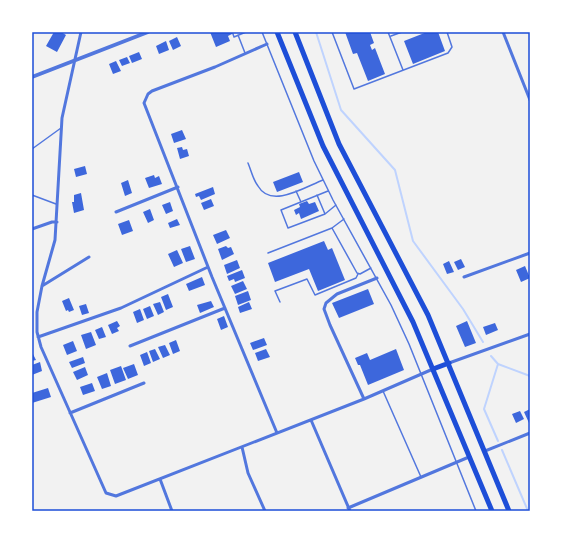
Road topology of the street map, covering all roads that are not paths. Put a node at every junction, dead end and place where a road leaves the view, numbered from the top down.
1 (81, 32) edge
2 (148, 32) edge
3 (246, 32) edge
4 (262, 32) edge
5 (277, 32) edge
6 (294, 32) edge
7 (332, 32) edge
8 (388, 32) edge
9 (402, 32) edge
10 (446, 32) edge
11 (503, 32) edge
12 (232, 34) dead end
13 (238, 35) junction
14 (390, 36) junction
15 (267, 44) junction
16 (246, 54) junction
17 (76, 60) junction
18 (403, 70) junction
19 (32, 77) edge
20 (530, 100) edge
21 (61, 128) junction
22 (32, 149) edge
23 (248, 163) dead end
24 (323, 180) junction
25 (178, 187) junction
26 (296, 191) junction
27 (328, 191) junction
28 (32, 195) edge
29 (317, 195) junction
30 (301, 202) junction
31 (58, 205) junction
32 (336, 205) junction
33 (116, 212) dead end
34 (325, 214) junction
35 (344, 219) junction
36 (57, 222) junction
37 (332, 228) junction
38 (32, 229) edge
39 (268, 253) dead end
40 (530, 253) edge
41 (89, 257) dead end
42 (208, 267) junction
43 (371, 268) junction
44 (358, 274) junction
45 (464, 277) dead end
46 (377, 278) junction
47 (42, 286) junction
48 (280, 302) dead end
49 (225, 308) junction
50 (530, 334) edge
51 (38, 337) junction
52 (130, 346) dead end
53 (449, 363) junction
54 (433, 369) junction
55 (422, 374) junction
56 (144, 384) dead end
57 (383, 391) junction
58 (364, 399) junction
59 (70, 413) junction
60 (311, 420) junction
61 (277, 433) junction
62 (530, 433) edge
63 (242, 447) junction
64 (485, 451) junction
65 (470, 457) junction
66 (457, 462) junction
67 (421, 477) junction
68 (160, 479) junction
69 (349, 509) edge
70 (172, 511) edge
71 (266, 511) edge
72 (476, 511) edge
73 (492, 511) edge
74 (509, 511) edge

1 - 17 street
2 - 17 street
3 - 13 lane
4 - 15 lane
5 - 54 main road
6 - 53 main road
7 - 18 lane
8 - 14 lane
9 - 14 lane
10 - 18 lane
11 - 20 street
12 - 13 lane
13 - 16 lane
14 - 18 lane
15 - 16 street
15 - 24 lane
16 - 25 street
17 - 19 street
17 - 21 street
21 - 22 lane
21 - 31 street
23 - 26 lane
24 - 26 lane
24 - 27 lane
25 - 33 street
25 - 42 street
26 - 30 lane
27 - 29 lane
27 - 32 lane
28 - 31 lane
29 - 30 lane
29 - 34 lane
30 - 34 lane
31 - 36 street
32 - 34 lane
32 - 35 lane
35 - 37 lane
35 - 43 lane
36 - 38 street
36 - 47 street
37 - 39 lane
37 - 44 lane
40 - 45 street
41 - 47 street
42 - 49 street
42 - 51 street
43 - 44 lane
43 - 46 lane
44 - 48 lane
46 - 55 lane
46 - 58 street
47 - 51 street
49 - 52 street
49 - 61 street
50 - 53 street
51 - 59 street
53 - 54 main road
53 - 64 main road
54 - 55 street
54 - 65 main road
55 - 57 street
55 - 66 lane
56 - 59 street
57 - 58 street
57 - 67 lane
58 - 60 street
59 - 68 street
60 - 61 street
60 - 69 street
61 - 63 street
62 - 64 street
63 - 68 street
63 - 71 street
64 - 74 main road
65 - 66 street
65 - 73 main road
66 - 67 street
66 - 72 lane
67 - 69 street
68 - 70 street

